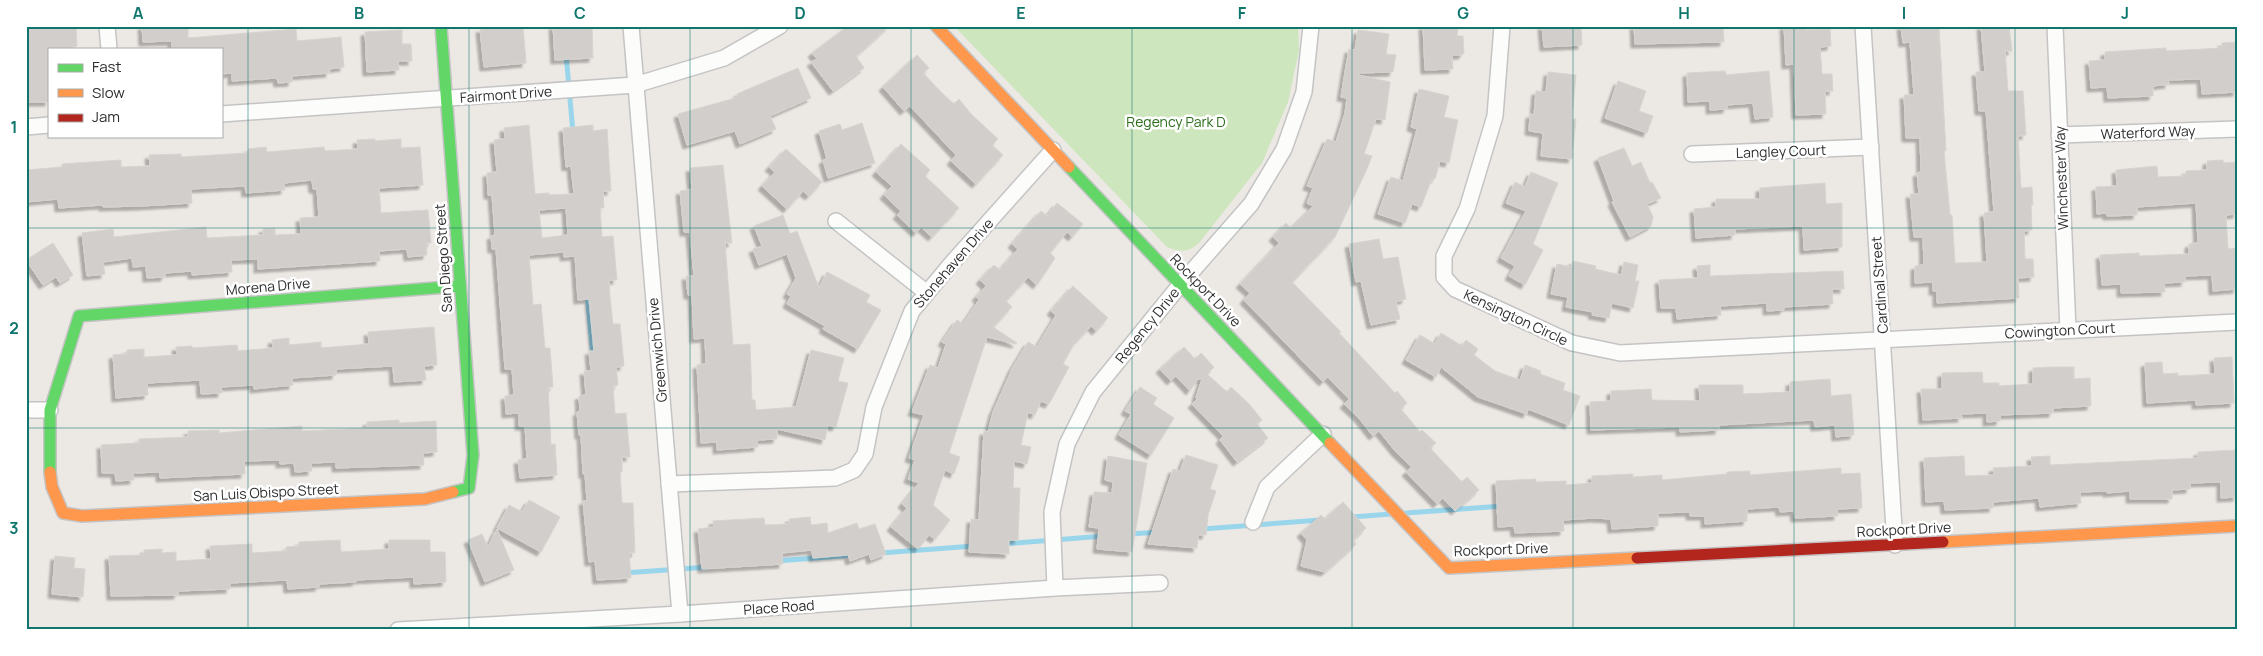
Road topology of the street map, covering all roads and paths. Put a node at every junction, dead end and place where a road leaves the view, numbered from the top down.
1 (107, 26) edge
2 (441, 26) edge
3 (631, 26) edge
4 (780, 26) edge
5 (936, 26) edge
6 (1311, 26) edge
7 (1502, 26) edge
8 (1863, 26) edge
9 (2055, 26) edge
10 (108, 48) edge
11 (635, 85) junction
12 (446, 98) junction
13 (222, 114) edge
14 (48, 125) edge
15 (26, 127) edge
16 (2237, 129) edge
17 (2059, 135) junction
18 (1871, 147) junction
19 (1053, 150) junction
20 (1692, 154) dead end
21 (836, 221) dead end
22 (1180, 284) junction
23 (460, 286) junction
24 (927, 293) junction
25 (2237, 322) edge
26 (2068, 330) junction
27 (1883, 340) junction
28 (26, 410) edge
29 (50, 410) junction
30 (1323, 434) junction
31 (669, 484) junction
32 (469, 488) joint
33 (1253, 522) dead end
34 (2237, 526) edge
35 (1895, 545) junction
36 (1160, 583) dead end
37 (1055, 588) junction
38 (680, 614) junction
39 (398, 630) edge

1 - 10 street
2 - 12 street, San Diego Street
3 - 11 street, Greenwich Drive
4 - 11 street, Fairmont Drive
5 - 19 street, Rockport Drive
6 - 22 street, Regency Drive
7 - 27 street, Kensington Circle
8 - 18 street, Cardinal Street
9 - 17 street, Winchester Way
11 - 12 street, Fairmont Drive
11 - 31 street, Greenwich Drive
12 - 13 street, Fairmont Drive
12 - 23 street, San Diego Street
14 - 15 street
16 - 17 street, Waterford Way
17 - 26 street, Winchester Way
18 - 20 street, Langley Court
18 - 27 street, Cardinal Street
19 - 22 street, Rockport Drive
19 - 24 street, Stonehaven Drive
21 - 24 street
22 - 30 street, Rockport Drive
22 - 37 street, Regency Drive
23 - 29 street, Morena Drive
23 - 32 street, San Diego Street
24 - 31 street, Stonehaven Drive
25 - 26 street, Cowington Court
26 - 27 street, Cowington Court
27 - 35 street, Cardinal Street
28 - 29 street
29 - 32 street, San Luis Obispo Street
30 - 33 street
30 - 35 street, Rockport Drive
31 - 38 street, Greenwich Drive
34 - 35 street, Rockport Drive
36 - 37 street, Place Road
37 - 38 street, Place Road
38 - 39 street, Place Road

